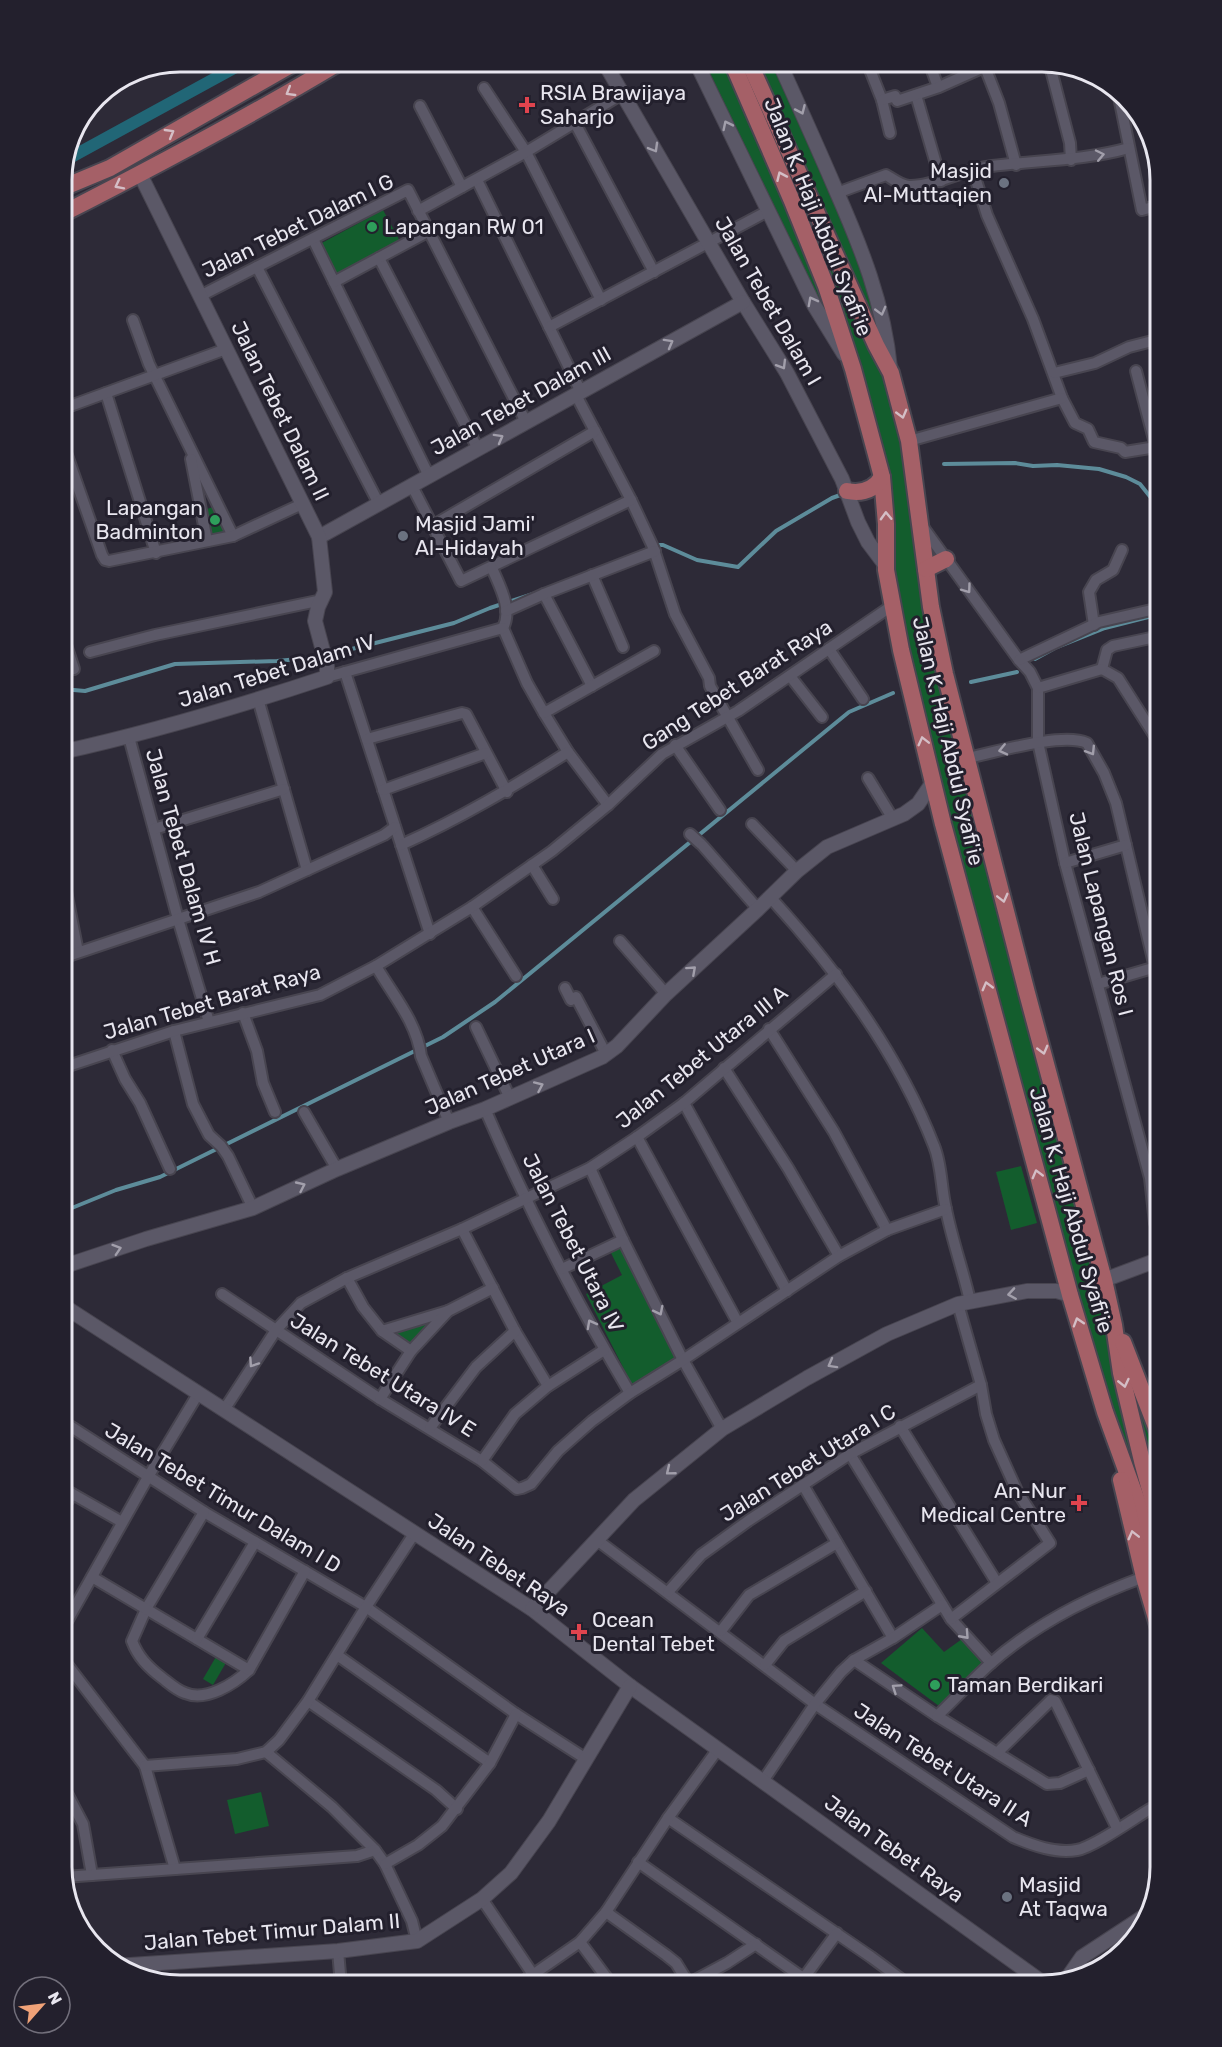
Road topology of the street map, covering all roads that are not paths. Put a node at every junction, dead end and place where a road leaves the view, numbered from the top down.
1 (278, 72) edge
2 (323, 72) edge
3 (610, 72) edge
4 (701, 72) edge
5 (736, 72) edge
6 (753, 72) edge
7 (783, 72) edge
8 (871, 72) edge
9 (933, 72) edge
10 (967, 72) edge
11 (986, 72) edge
12 (1052, 72) edge
13 (938, 87) junction
14 (484, 88) dead end
15 (622, 94) junction
16 (916, 95) junction
17 (882, 100) junction
18 (420, 106) dead end
19 (1128, 115) edge
20 (575, 123) junction
21 (890, 133) dead end
22 (1129, 148) junction
23 (526, 152) junction
24 (1071, 160) junction
25 (1016, 165) junction
26 (973, 171) junction
27 (140, 174) junction
28 (477, 180) junction
29 (941, 181) junction
30 (72, 184) edge
31 (462, 188) junction
32 (837, 193) junction
33 (1150, 208) edge
34 (72, 209) edge
35 (418, 211) junction
36 (768, 211) junction
37 (429, 231) junction
38 (313, 239) junction
39 (710, 243) junction
40 (379, 258) junction
41 (257, 267) junction
42 (654, 272) junction
43 (334, 282) junction
44 (200, 296) junction
45 (601, 300) junction
46 (743, 302) junction
47 (133, 320) dead end
48 (549, 327) junction
49 (1150, 342) edge
50 (226, 349) junction
51 (853, 369) junction
52 (1136, 371) dead end
53 (891, 373) junction
54 (1054, 373) junction
55 (156, 375) junction
56 (106, 393) junction
57 (578, 394) junction
58 (1062, 398) junction
59 (72, 405) edge
60 (1150, 419) edge
61 (526, 422) junction
62 (595, 431) junction
63 (188, 445) junction
64 (910, 448) junction
65 (478, 449) junction
66 (1150, 449) edge
67 (72, 469) edge
68 (429, 476) junction
69 (882, 477) junction
70 (412, 486) junction
71 (847, 491) junction
72 (631, 500) junction
73 (302, 504) junction
74 (379, 504) junction
75 (921, 525) junction
76 (432, 526) junction
77 (233, 536) junction
78 (319, 537) junction
79 (207, 541) junction
80 (653, 547) junction
81 (1122, 550) dead end
82 (156, 553) junction
83 (946, 559) junction
84 (886, 566) junction
85 (492, 568) junction
86 (926, 569) junction
87 (592, 575) junction
88 (544, 594) junction
89 (322, 600) junction
90 (893, 605) junction
91 (506, 606) junction
92 (1150, 611) edge
93 (1094, 625) junction
94 (503, 628) junction
95 (1150, 638) edge
96 (623, 647) dead end
97 (829, 649) junction
98 (654, 651) dead end
99 (90, 652) dead end
100 (72, 663) edge
101 (1024, 665) junction
102 (74, 669) dead end
103 (1102, 669) junction
104 (327, 672) junction
105 (345, 672) junction
106 (790, 676) junction
107 (592, 686) junction
108 (1038, 688) junction
109 (258, 699) junction
110 (863, 699) dead end
111 (544, 713) junction
112 (729, 716) junction
113 (822, 717) dead end
114 (1150, 727) edge
115 (129, 737) junction
116 (367, 739) junction
117 (1038, 742) junction
118 (675, 745) junction
119 (72, 750) edge
120 (568, 752) junction
121 (486, 753) junction
122 (968, 758) junction
123 (758, 770) dead end
124 (868, 778) dead end
125 (933, 782) junction
126 (284, 789) junction
127 (383, 790) junction
128 (507, 792) junction
129 (608, 805) junction
130 (720, 810) dead end
131 (893, 819) junction
132 (752, 824) dead end
133 (395, 827) junction
134 (154, 829) junction
135 (690, 834) dead end
136 (401, 845) junction
137 (1126, 845) junction
138 (1065, 863) junction
139 (532, 865) junction
140 (307, 870) junction
141 (797, 871) junction
142 (770, 897) junction
143 (552, 899) dead end
144 (472, 907) junction
145 (758, 909) junction
146 (178, 920) junction
147 (72, 922) edge
148 (430, 934) junction
149 (1150, 936) edge
150 (620, 941) dead end
151 (78, 952) junction
152 (72, 954) edge
153 (376, 966) junction
154 (1150, 968) edge
155 (836, 974) junction
156 (516, 976) dead end
157 (1098, 984) junction
158 (565, 988) dead end
159 (666, 994) junction
160 (243, 1013) junction
161 (209, 1022) junction
162 (476, 1027) dead end
163 (770, 1029) junction
164 (174, 1031) junction
165 (112, 1050) junction
166 (606, 1054) junction
167 (72, 1064) edge
168 (724, 1068) junction
169 (510, 1098) junction
170 (684, 1103) junction
171 (485, 1109) junction
172 (275, 1112) dead end
173 (304, 1112) dead end
174 (448, 1122) junction
175 (637, 1137) junction
176 (590, 1168) junction
177 (170, 1169) dead end
178 (337, 1169) junction
179 (1150, 1178) edge
180 (526, 1198) junction
181 (253, 1208) junction
182 (946, 1209) junction
183 (462, 1229) junction
184 (887, 1230) junction
185 (623, 1240) junction
186 (839, 1256) junction
187 (1150, 1263) edge
188 (72, 1264) edge
189 (562, 1269) junction
190 (347, 1278) junction
191 (1104, 1280) junction
192 (493, 1288) junction
193 (787, 1291) junction
194 (222, 1294) dead end
195 (1070, 1295) junction
196 (964, 1302) junction
197 (448, 1311) junction
198 (72, 1312) edge
199 (738, 1323) junction
200 (1114, 1325) junction
201 (276, 1330) junction
202 (382, 1331) junction
203 (515, 1331) junction
204 (604, 1350) junction
205 (411, 1351) junction
206 (683, 1360) junction
207 (981, 1385) junction
208 (548, 1386) junction
209 (630, 1393) junction
210 (198, 1394) junction
211 (380, 1399) junction
212 (224, 1410) junction
213 (1150, 1411) edge
214 (900, 1426) junction
215 (72, 1428) edge
216 (430, 1428) junction
217 (722, 1429) junction
218 (1114, 1438) junction
219 (850, 1454) junction
220 (482, 1461) junction
221 (148, 1477) junction
222 (803, 1485) junction
223 (72, 1494) edge
224 (1147, 1505) junction
225 (1150, 1510) edge
226 (204, 1512) junction
227 (122, 1522) junction
228 (414, 1534) junction
229 (597, 1540) junction
230 (255, 1542) junction
231 (837, 1543) junction
232 (1150, 1548) edge
233 (1150, 1570) edge
234 (305, 1571) junction
235 (92, 1577) junction
236 (1150, 1577) edge
237 (998, 1583) junction
238 (866, 1590) junction
239 (668, 1592) junction
240 (942, 1605) junction
241 (366, 1607) junction
242 (146, 1609) junction
243 (531, 1610) junction
244 (72, 1612) edge
245 (951, 1619) junction
246 (721, 1631) junction
247 (893, 1638) junction
248 (197, 1639) junction
249 (337, 1655) junction
250 (854, 1660) junction
251 (991, 1663) junction
252 (765, 1665) junction
253 (249, 1670) junction
254 (72, 1671) edge
255 (630, 1686) junction
256 (308, 1701) junction
257 (815, 1704) junction
258 (516, 1714) junction
259 (937, 1716) junction
260 (718, 1749) junction
261 (266, 1752) junction
262 (998, 1752) junction
263 (586, 1759) junction
264 (490, 1763) junction
265 (145, 1766) junction
266 (1089, 1770) junction
267 (763, 1781) junction
268 (72, 1803) edge
269 (457, 1809) junction
270 (1150, 1809) dead end
271 (668, 1818) junction
272 (1117, 1828) junction
273 (375, 1851) junction
274 (638, 1862) junction
275 (385, 1864) junction
276 (175, 1869) junction
277 (92, 1875) junction
278 (73, 1876) edge
279 (482, 1899) junction
280 (606, 1912) junction
281 (1135, 1922) edge
282 (837, 1934) junction
283 (417, 1941) junction
284 (580, 1942) junction
285 (756, 1944) junction
286 (338, 1952) junction
287 (134, 1965) edge
288 (1073, 1970) edge
289 (339, 1975) edge
290 (533, 1975) joint
291 (605, 1975) edge
292 (682, 1975) edge
293 (705, 1975) edge
294 (794, 1975) edge
295 (807, 1975) edge
296 (895, 1975) edge
297 (1032, 1975) edge

30 -> 1 main road
2 -> 27 main road
3 - 15 street, Jalan Tebet Dalam I
36 -> 4 street
51 -> 5 main road, Jalan K. Haji Abdul Syafi'ie
6 - 53 main road, Jalan K. Haji Abdul Syafi'ie
7 -> 32 street
8 - 17 street
9 - 13 street
10 - 13 street
11 - 25 street
12 - 24 street
13 - 16 street
14 - 23 street
15 - 20 street
15 -> 39 street, Jalan Tebet Dalam I
16 - 17 street
16 - 29 street
17 - 21 street
18 - 31 street
19 - 22 street
20 - 23 street
20 - 42 street
24 -> 22 street
22 - 33 street
23 - 28 street
23 - 45 street
24 - 25 street
25 - 26 street
26 - 29 street
26 - 54 street
27 -> 34 main road
27 - 44 street, Jalan Tebet Dalam II
28 - 31 street
28 - 48 street
29 - 32 street
31 - 35 street
32 -> 53 street
35 - 37 street, Jalan Tebet Dalam I G
35 - 38 street, Jalan Tebet Dalam I G
36 - 39 street
51 -> 36 street
37 - 40 street
37 - 61 street, Jalan Tebet Dalam I G
38 - 41 street, Jalan Tebet Dalam I G
38 - 43 street
39 - 42 street
39 - 46 street, Jalan Tebet Dalam I
40 - 43 street
40 - 65 street
41 - 44 street, Jalan Tebet Dalam I G
41 - 74 street
42 - 45 street
43 - 68 street
44 - 50 street, Jalan Tebet Dalam II
45 - 48 street
57 -> 46 street, Jalan Tebet Dalam III
46 -> 71 street, Jalan Tebet Dalam I
47 - 55 street
48 - 57 street
49 - 54 street
50 - 55 street
50 - 73 street, Jalan Tebet Dalam II
51 - 69 main road, Jalan K. Haji Abdul Syafi'ie
52 - 60 street
53 -> 64 main road, Jalan K. Haji Abdul Syafi'ie
54 - 58 street
55 - 56 street
55 - 63 street
56 - 59 street
56 - 82 street
57 - 61 street, Jalan Tebet Dalam III
57 - 62 street
58 - 64 street
58 - 66 street
65 -> 61 street, Jalan Tebet Dalam III
62 - 72 street
62 - 76 street
63 - 77 street
63 - 79 street
64 - 75 main road, Jalan K. Haji Abdul Syafi'ie
65 - 68 street, Jalan Tebet Dalam III
67 - 82 street
68 - 70 street, Jalan Tebet Dalam III
69 - 71 main road
84 -> 69 main road, Jalan K. Haji Abdul Syafi'ie
70 - 74 street, Jalan Tebet Dalam III
70 - 76 street
71 - 84 street, Jalan Tebet Dalam I
72 - 80 street
72 - 85 street
73 - 77 street
73 - 78 street, Jalan Tebet Dalam II
74 - 78 street, Jalan Tebet Dalam III
75 - 83 street
75 - 86 main road, Jalan K. Haji Abdul Syafi'ie
76 - 85 street
77 - 79 street
78 - 89 street, Jalan Tebet Dalam II
79 - 82 street
80 - 87 street
80 - 112 street
81 - 93 street
83 - 86 main road
83 -> 101 street
84 - 90 main road, Jalan K. Haji Abdul Syafi'ie
85 - 91 street
86 - 122 main road, Jalan K. Haji Abdul Syafi'ie
87 - 88 street
87 - 96 street
88 - 91 street
88 - 107 street
89 - 99 street
89 - 104 street, Jalan Tebet Dalam II
90 - 97 street, Gang Tebet Barat Raya
125 -> 90 main road, Jalan K. Haji Abdul Syafi'ie
91 - 94 street
92 - 93 street
93 - 101 street
94 - 105 street, Jalan Tebet Dalam IV
94 - 111 street
95 - 103 street
97 - 106 street, Gang Tebet Barat Raya
97 - 110 street
98 - 107 street
100 - 102 street
101 - 108 street
103 - 108 street
103 - 114 street
104 - 105 street, Jalan Tebet Dalam IV
104 - 109 street, Jalan Tebet Dalam IV
105 - 116 street
106 - 112 street, Gang Tebet Barat Raya
106 - 113 street
107 - 111 street
108 - 117 street, Jalan Lapangan Ros I
109 - 115 street, Jalan Tebet Dalam IV
109 - 126 street
111 - 120 street
112 - 118 street, Gang Tebet Barat Raya
112 - 123 street
115 - 119 street, Jalan Tebet Dalam IV
115 - 134 street, Jalan Tebet Dalam IV H
116 - 121 street
116 - 127 street
117 -> 122 street
117 -> 137 street
117 - 138 street, Jalan Lapangan Ros I
118 - 129 street, Gang Tebet Barat Raya
118 - 130 street
120 - 128 street
120 - 129 street
121 - 127 street
121 - 128 street
122 -> 191 main road, Jalan K. Haji Abdul Syafi'ie
124 - 131 street
125 - 131 street, Jalan Tebet Utara I
195 -> 125 main road, Jalan K. Haji Abdul Syafi'ie
126 - 134 street
126 - 140 street
127 - 133 street
128 - 136 street
129 - 139 street, Jalan Tebet Barat Raya
131 - 141 street, Jalan Tebet Utara I
132 - 141 street
133 - 136 street
133 - 140 street
134 - 146 street, Jalan Tebet Dalam IV H
135 - 145 street
136 - 148 street
137 - 138 street
137 - 149 street
138 - 157 street, Jalan Lapangan Ros I
139 - 143 street
139 - 144 street, Jalan Tebet Barat Raya
140 - 146 street
141 - 142 street, Jalan Tebet Utara I
142 - 145 street, Jalan Tebet Utara I
142 - 155 street
144 - 148 street, Jalan Tebet Barat Raya
144 - 156 street
159 -> 145 street, Jalan Tebet Utara I
146 - 151 street
146 - 161 street, Jalan Tebet Dalam IV H
147 - 151 street
148 - 153 street, Jalan Tebet Barat Raya
150 - 159 street
151 - 152 street
153 - 160 street, Jalan Tebet Barat Raya
153 - 174 street
154 - 157 street
155 - 163 street, Jalan Tebet Utara III A
155 - 182 street
157 - 179 street, Jalan Lapangan Ros I
158 - 166 street
159 - 166 street, Jalan Tebet Utara I
160 - 161 street, Jalan Tebet Barat Raya
160 - 172 street
161 - 164 street, Jalan Tebet Barat Raya
162 - 169 street
163 - 168 street, Jalan Tebet Utara III A
163 - 184 street
164 - 165 street, Jalan Tebet Barat Raya
164 - 181 street
165 - 167 street, Jalan Tebet Barat Raya
165 - 177 street
169 -> 166 street, Jalan Tebet Utara I
168 - 170 street, Jalan Tebet Utara III A
168 - 186 street
169 - 171 street, Jalan Tebet Utara I
170 - 175 street, Jalan Tebet Utara III A
170 - 193 street
171 - 174 street, Jalan Tebet Utara I
171 - 180 street, Jalan Tebet Utara IV
173 - 178 street
174 - 178 street, Jalan Tebet Utara I
175 - 176 street, Jalan Tebet Utara III A
175 - 199 street
176 - 180 street, Jalan Tebet Utara III A
176 - 185 street
181 -> 178 street, Jalan Tebet Utara I
180 - 183 street, Jalan Tebet Utara III A
180 - 189 street, Jalan Tebet Utara IV
188 -> 181 street, Jalan Tebet Utara I
182 - 184 street
182 - 196 street
183 - 190 street, Jalan Tebet Utara III A
183 - 192 street
184 - 186 street
185 - 189 street
185 -> 206 street
186 - 193 street
187 - 191 street
204 -> 189 street, Jalan Tebet Utara IV
190 - 201 street, Jalan Tebet Utara III A
190 - 202 street
191 - 200 main road, Jalan K. Haji Abdul Syafi'ie
192 - 197 street
192 - 203 street
193 - 199 street
194 - 201 street, Jalan Tebet Utara IV E
195 -> 196 street
218 -> 195 main road, Jalan K. Haji Abdul Syafi'ie
196 - 207 street
196 -> 217 street
197 - 202 street
197 - 205 street
198 - 210 street, Jalan Tebet Raya
199 - 206 street
200 - 213 main road, Jalan K. Haji Abdul Syafi'ie
200 -> 224 main road, Jalan K. Haji Abdul Syafi'ie
201 - 211 street, Jalan Tebet Utara IV E
201 -> 212 street, Jalan Tebet Utara III A
202 - 205 street
203 - 208 street
203 - 216 street
204 - 208 street
204 - 209 street, Jalan Tebet Utara IV
205 - 211 street
206 - 209 street
206 - 217 street
207 - 214 street, Jalan Tebet Utara I C
207 - 237 street
208 - 220 street
209 - 220 street, Jalan Tebet Utara IV E
210 - 212 street, Jalan Tebet Raya
210 - 221 street
211 - 216 street, Jalan Tebet Utara IV E
212 - 228 street, Jalan Tebet Raya
214 - 219 street, Jalan Tebet Utara I C
214 - 237 street
215 - 221 street, Jalan Tebet Timur Dalam I D
216 - 220 street, Jalan Tebet Utara IV E
217 -> 229 street
218 - 224 main road, Jalan K. Haji Abdul Syafi'ie
233 -> 218 main road, Jalan K. Haji Abdul Syafi'ie
219 - 222 street, Jalan Tebet Utara I C
219 - 240 street
221 - 226 street, Jalan Tebet Timur Dalam I D
221 - 227 street
222 - 231 street
222 - 239 street, Jalan Tebet Utara I C
223 - 227 street
224 - 225 main road, Jalan K. Haji Abdul Syafi'ie
224 - 232 main road, Jalan K. Haji Abdul Syafi'ie
226 - 230 street, Jalan Tebet Timur Dalam I D
226 - 242 street
227 - 235 street
228 - 241 street
228 - 243 street, Jalan Tebet Raya
229 - 239 street, Jalan Tebet Utara II A
229 - 243 street
230 - 234 street, Jalan Tebet Timur Dalam I D
230 - 248 street
231 - 238 street
231 - 246 street
234 - 241 street, Jalan Tebet Timur Dalam I D
234 - 253 street
235 - 242 street
235 - 244 street
236 - 251 street
237 - 245 street
238 - 247 street
238 - 252 street
239 - 246 street, Jalan Tebet Utara II A
240 - 245 street
240 - 247 street
241 - 249 street
241 - 258 street, Jalan Tebet Timur Dalam I D
242 - 248 street
242 - 253 street
243 - 255 street, Jalan Tebet Raya
245 -> 251 street
246 - 252 street, Jalan Tebet Utara II A
247 - 250 street
248 - 253 street
249 - 256 street
249 - 264 street
250 - 257 street
259 -> 250 street
251 - 259 street
252 - 257 street, Jalan Tebet Utara II A
254 - 265 street
255 - 260 street, Jalan Tebet Raya
255 - 263 street, Jalan Tebet Timur Dalam II
256 - 261 street
256 - 269 street
257 - 267 street
257 - 272 street, Jalan Tebet Utara II A
258 - 263 street, Jalan Tebet Timur Dalam I D
258 - 264 street
259 - 262 street
260 - 267 street, Jalan Tebet Raya
260 - 271 street
261 - 265 street
261 - 273 street
262 - 266 street
262 - 266 street
263 - 279 street, Jalan Tebet Timur Dalam II
264 - 269 street
265 - 276 street
266 - 272 street
267 - 297 street, Jalan Tebet Raya
268 - 277 street
269 - 275 street
270 - 272 street, Jalan Tebet Utara II A
271 - 274 street
271 - 282 street
273 - 275 street
273 - 276 street
274 - 280 street
274 - 285 street
275 - 283 street
276 - 277 street
277 - 278 street
279 - 283 street, Jalan Tebet Timur Dalam II
279 - 290 street
280 - 284 street
280 - 292 street
281 - 288 street
282 - 295 street
282 - 296 street
283 - 286 street, Jalan Tebet Timur Dalam II
284 - 290 street
284 - 291 street
285 - 293 street
285 - 294 street
286 - 287 street, Jalan Tebet Timur Dalam II
286 - 289 street

